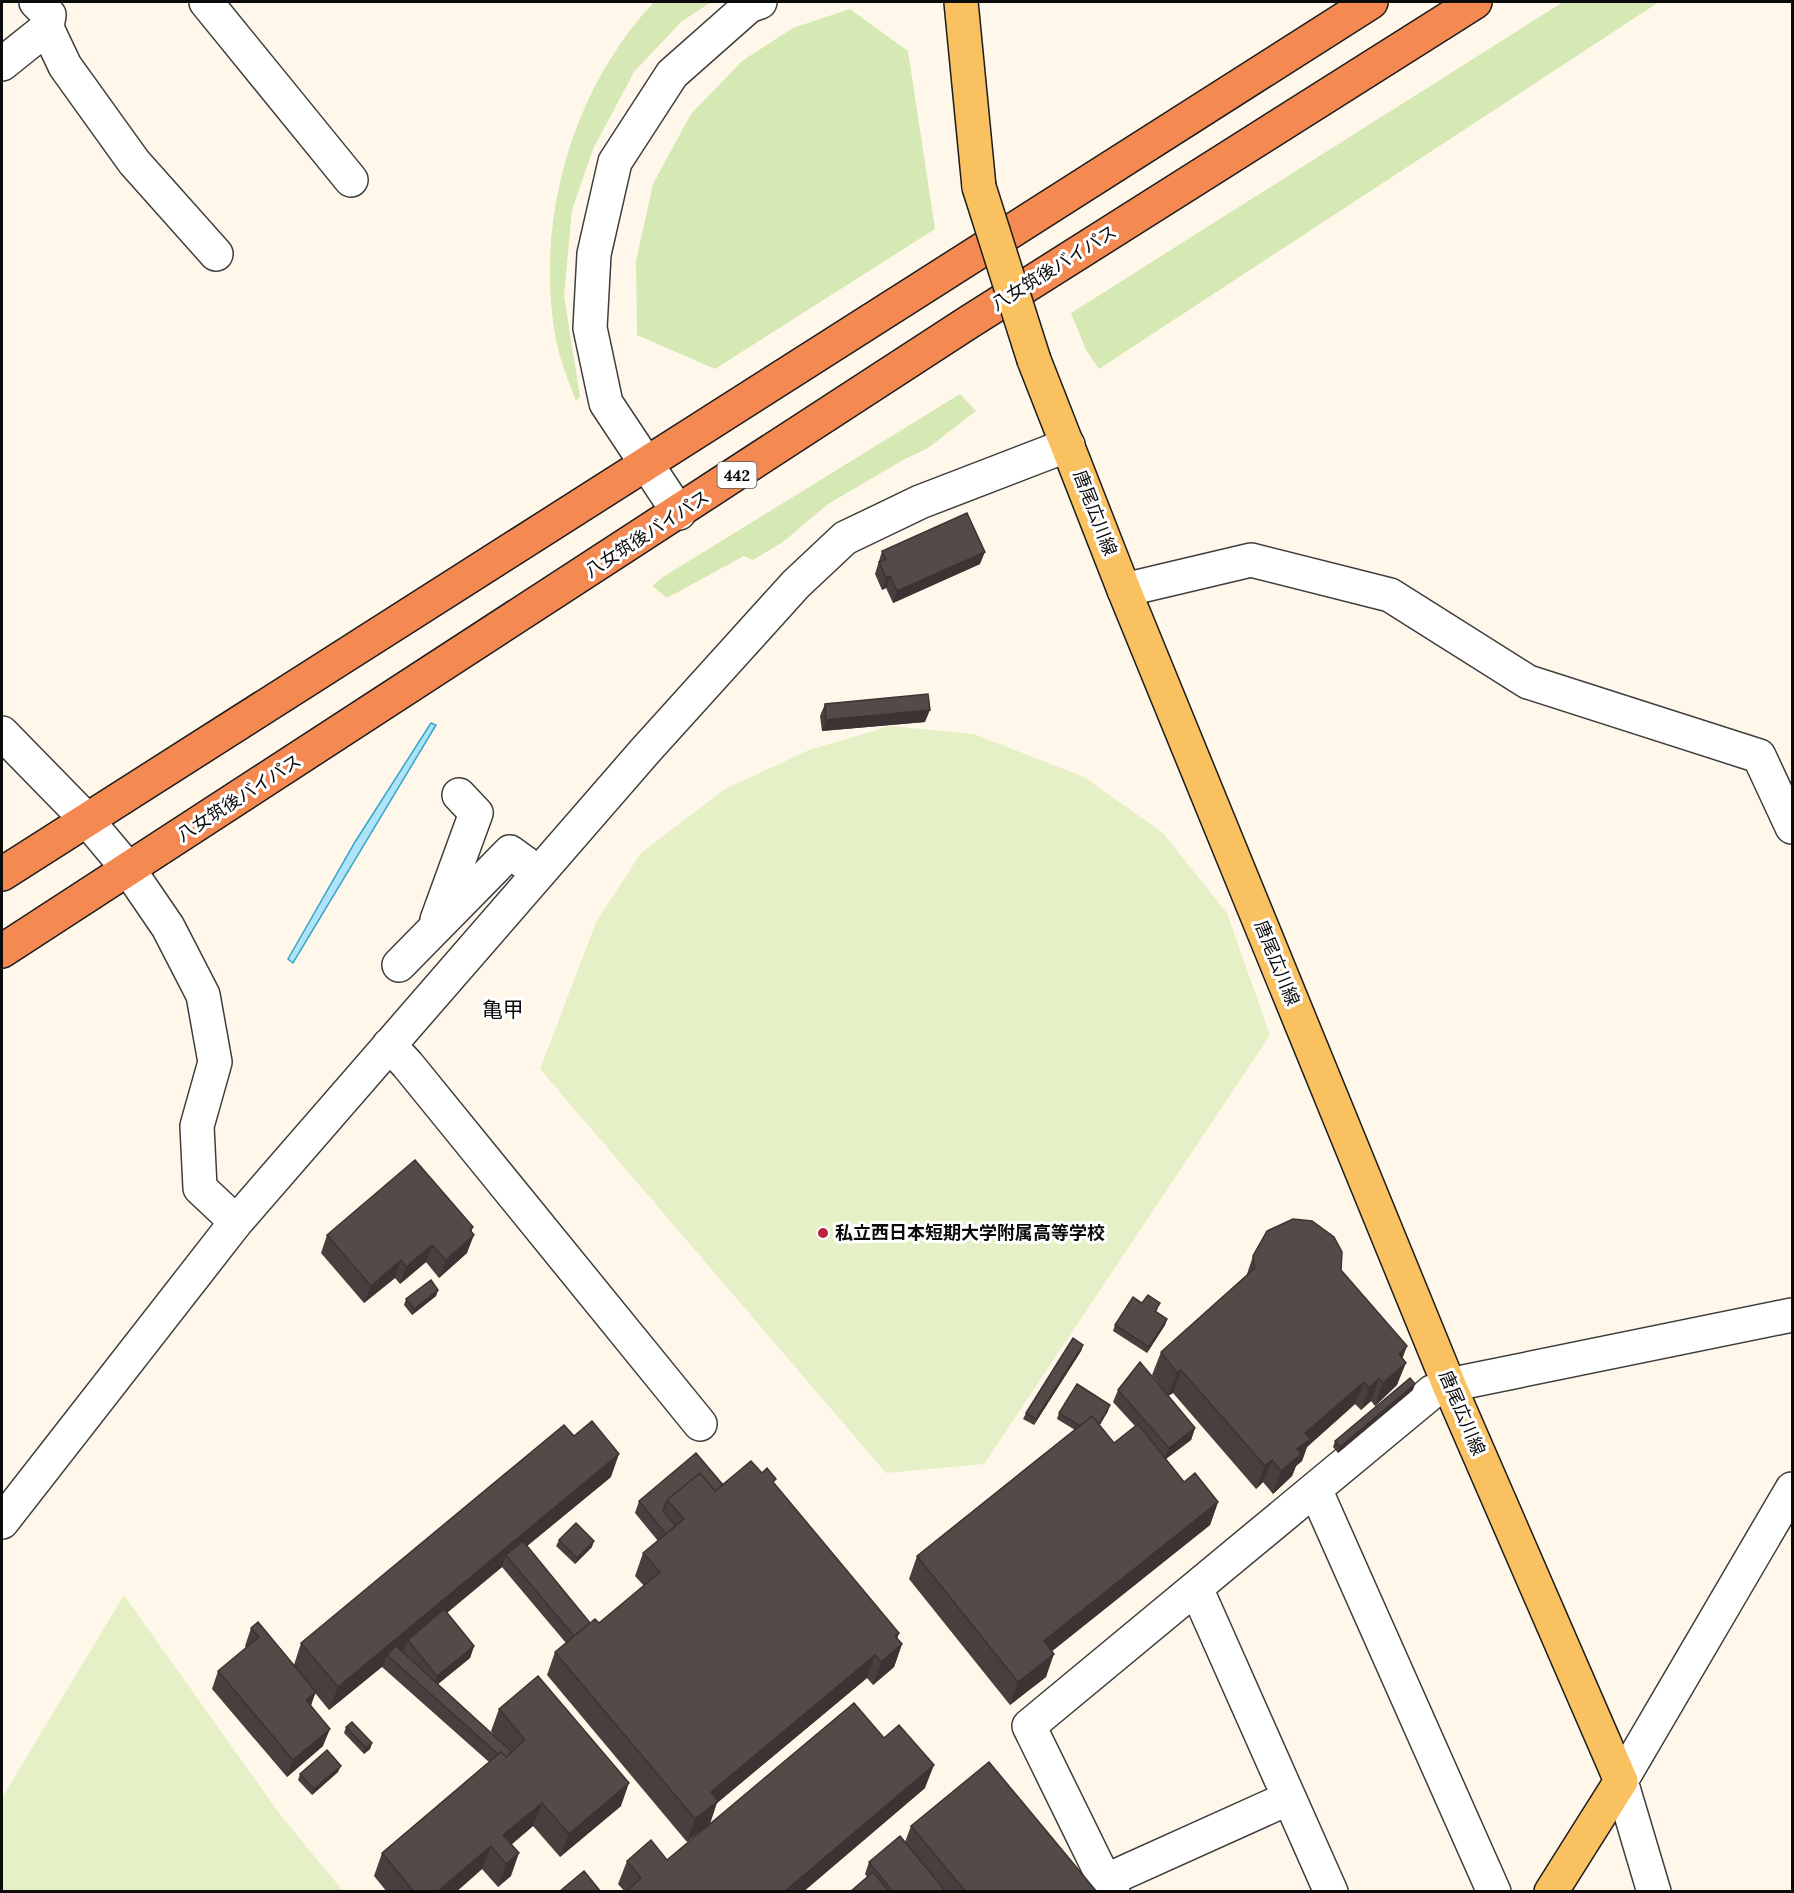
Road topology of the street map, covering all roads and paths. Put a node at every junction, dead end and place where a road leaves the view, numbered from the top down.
1 (206, 2) edge
2 (760, 2) edge
3 (961, 2) edge
4 (1371, 2) edge
5 (1475, 2) edge
6 (49, 12) edge
7 (2, 64) edge
8 (351, 180) dead end
9 (216, 254) dead end
10 (1068, 445) junction
11 (646, 464) junction
12 (679, 513) junction
13 (1124, 590) junction
14 (2, 733) edge
15 (459, 795) dead end
16 (87, 820) junction
17 (1792, 827) edge
18 (129, 870) junction
19 (539, 873) junction
20 (2, 874) edge
21 (434, 930) junction
22 (2, 951) edge
23 (399, 965) dead end
24 (389, 1045) junction
25 (236, 1222) junction
26 (1792, 1315) edge
27 (1449, 1385) junction
28 (700, 1424) dead end
29 (1315, 1489) junction
30 (1792, 1489) edge
31 (2, 1522) edge
32 (1196, 1588) junction
33 (1622, 1782) junction
34 (1289, 1798) junction
35 (1109, 1886) edge
36 (1330, 1892) edge
37 (1494, 1892) edge
38 (1551, 1892) edge
39 (1654, 1892) edge

1 - 8 street
2 - 11 street
3 - 10 main road, 唐尾広川線, bridge
4 - 11 highway
5 - 12 highway, 八女筑後バイパス / 442
6 - 7 street
6 - 9 street
10 - 13 main road, 唐尾広川線
10 - 19 street
11 - 12 street
11 - 16 highway
12 - 18 highway, 八女筑後バイパス / 442
13 - 17 street
13 - 27 main road, 唐尾広川線
14 - 16 street
15 - 21 street
16 - 18 street
16 - 20 highway
18 - 22 highway, 八女筑後バイパス / 442
18 - 25 street
19 - 21 street
19 - 24 street
21 - 23 street
24 - 25 street
24 - 28 street
25 - 31 street
26 - 27 street
27 - 29 street
27 - 33 main road, 唐尾広川線
29 - 32 street
29 - 37 street
30 - 33 street
32 - 34 street
32 - 35 street
33 - 38 main road
33 - 39 street
34 - 35 street
34 - 36 street

